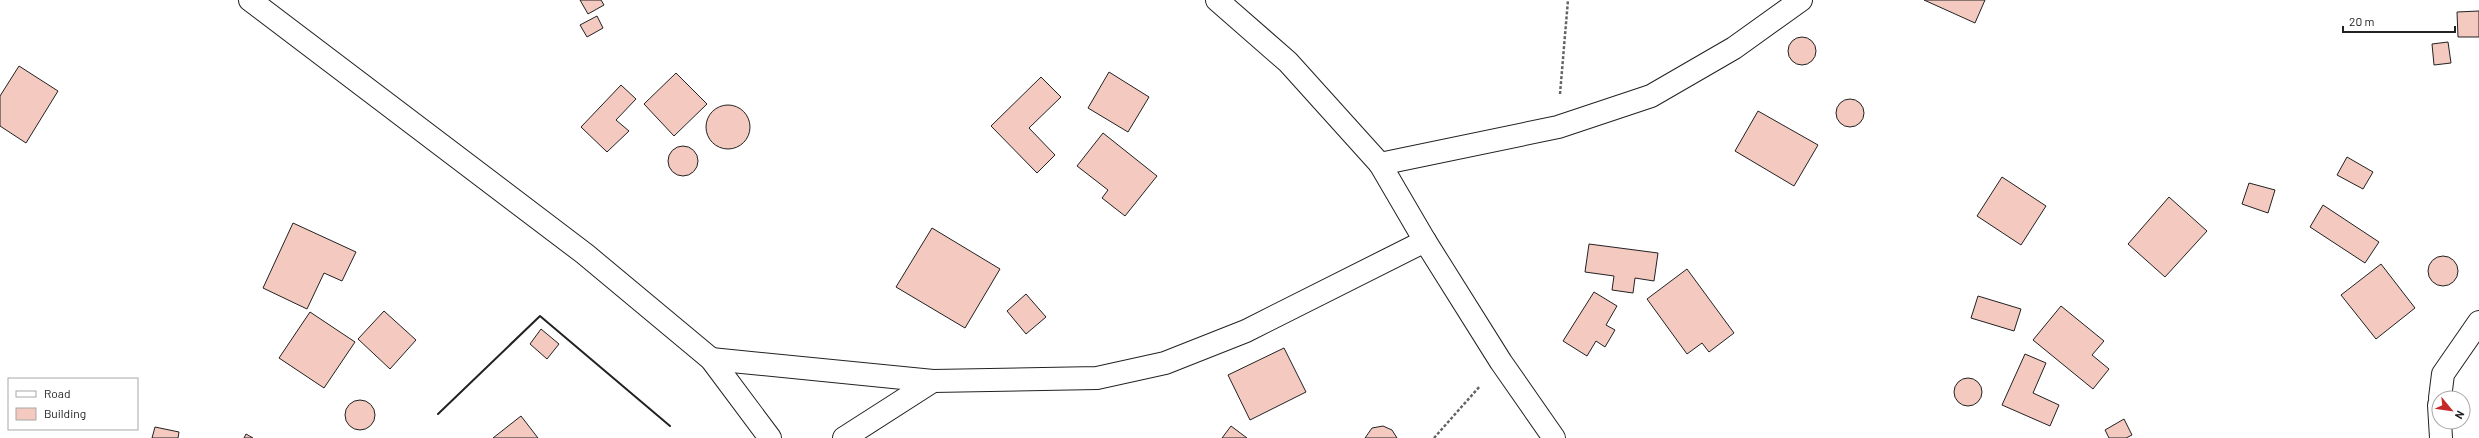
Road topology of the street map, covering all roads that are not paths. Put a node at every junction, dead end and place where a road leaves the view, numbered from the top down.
1 (250, 0) edge
2 (1217, 0) edge
3 (1801, 0) edge
4 (1380, 164) junction
5 (1425, 241) junction
6 (2479, 322) edge
7 (711, 358) junction
8 (933, 381) junction
9 (2441, 390) edge
10 (770, 438) edge
11 (844, 438) edge
12 (1554, 438) edge

1 - 7 street
2 - 4 street
3 - 4 street
4 - 5 street
5 - 8 street
5 - 12 street
6 - 9 street
7 - 8 street
7 - 10 street
8 - 11 street

